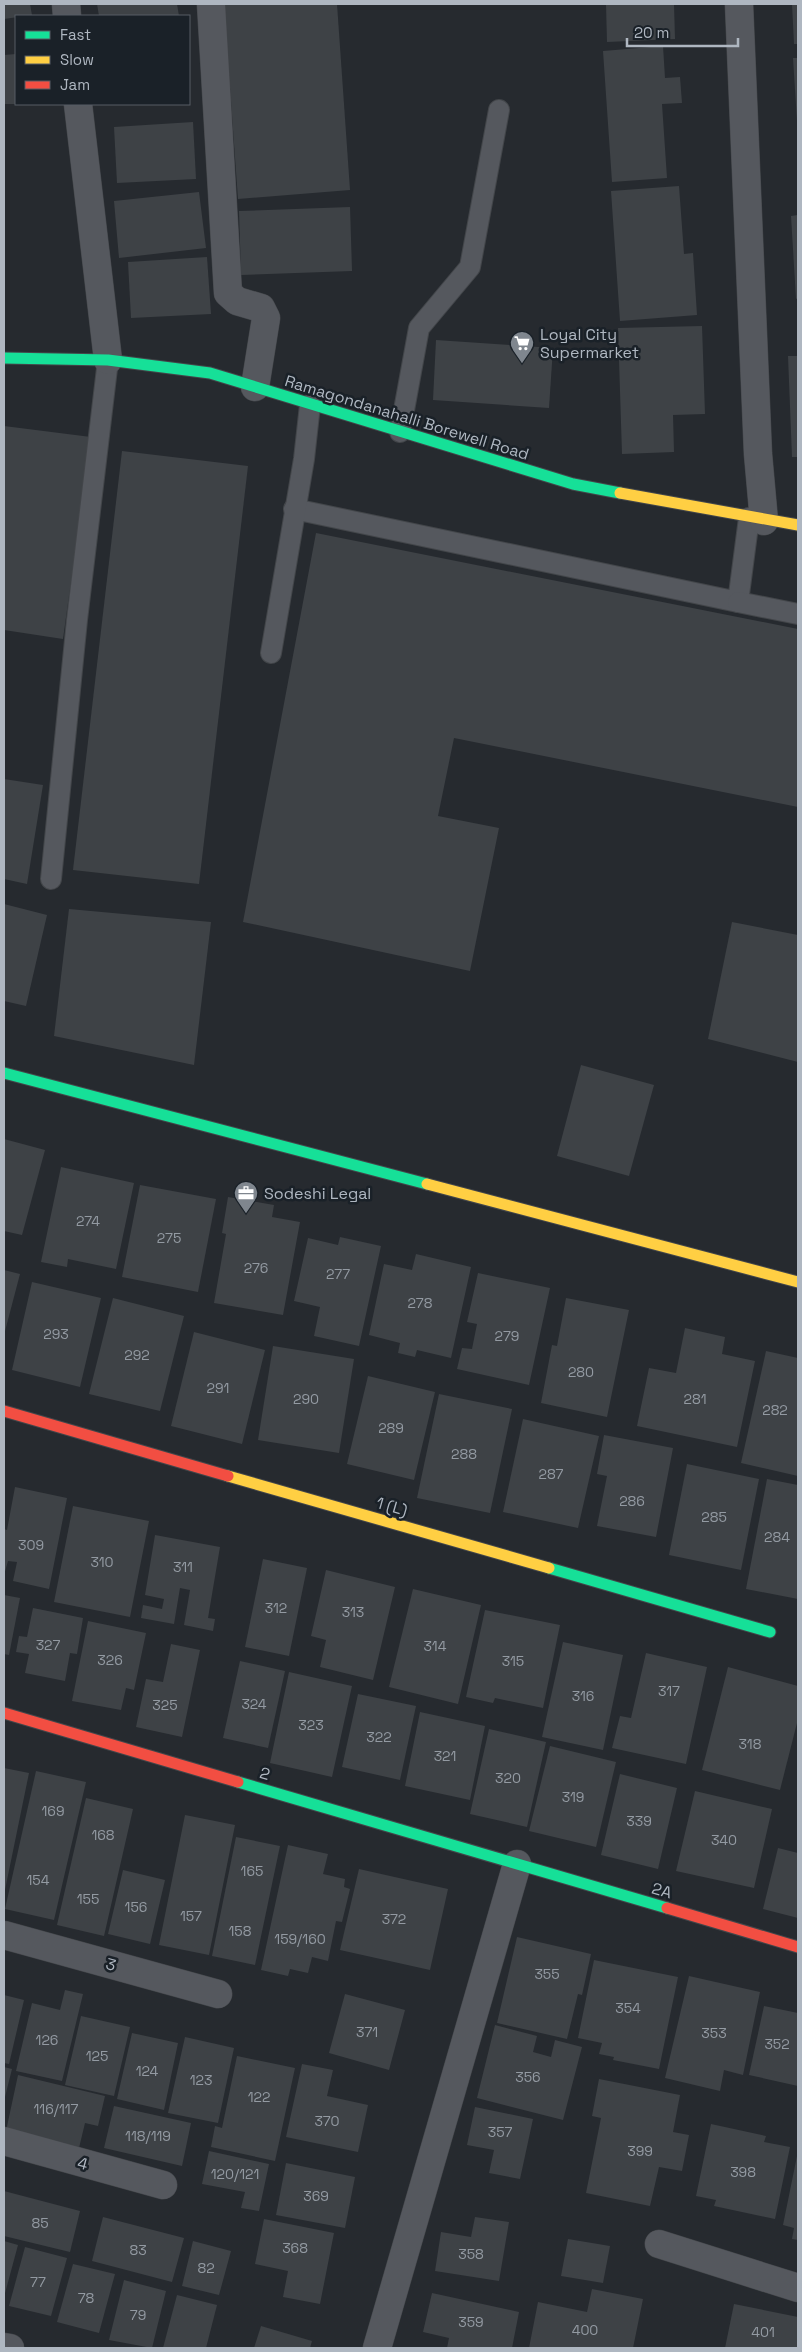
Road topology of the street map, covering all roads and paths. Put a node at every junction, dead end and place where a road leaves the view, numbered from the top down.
1 (211, 4) edge
2 (739, 4) edge
3 (78, 105) edge
4 (499, 110) dead end
5 (4, 358) edge
6 (108, 360) junction
7 (255, 387) junction
8 (310, 405) junction
9 (400, 432) junction
10 (294, 509) junction
11 (757, 519) junction
12 (798, 525) edge
13 (738, 602) junction
14 (798, 614) edge
15 (271, 653) dead end
16 (51, 879) dead end
17 (4, 1073) edge
18 (798, 1282) edge
19 (4, 1411) edge
20 (770, 1632) dead end
21 (4, 1712) edge
22 (517, 1864) junction
23 (4, 1935) edge
24 (798, 1947) edge
25 (218, 1994) dead end
26 (4, 2141) edge
27 (163, 2185) dead end
28 (659, 2244) dead end
29 (798, 2288) edge
30 (4, 2346) edge
31 (10, 2348) edge
32 (377, 2348) edge

1 - 7 street
2 - 11 street
3 - 6 street
4 - 9 lane
5 - 6 street, Ramagondanahalli Borewell Road
6 - 7 street, Ramagondanahalli Borewell Road
6 - 16 lane
7 - 8 street, Ramagondanahalli Borewell Road
8 - 9 street, Ramagondanahalli Borewell Road
8 - 10 lane
9 - 11 street, Ramagondanahalli Borewell Road
10 - 13 lane
10 - 15 lane
11 - 12 street, Ramagondanahalli Borewell Road
11 - 13 lane
13 - 14 lane
17 - 18 street
19 - 20 street, 1 (L)
21 - 22 street, 2
22 - 24 street, 2A
22 - 32 street
23 - 25 street, 3
26 - 27 street, 4
28 - 29 street
30 - 31 street

